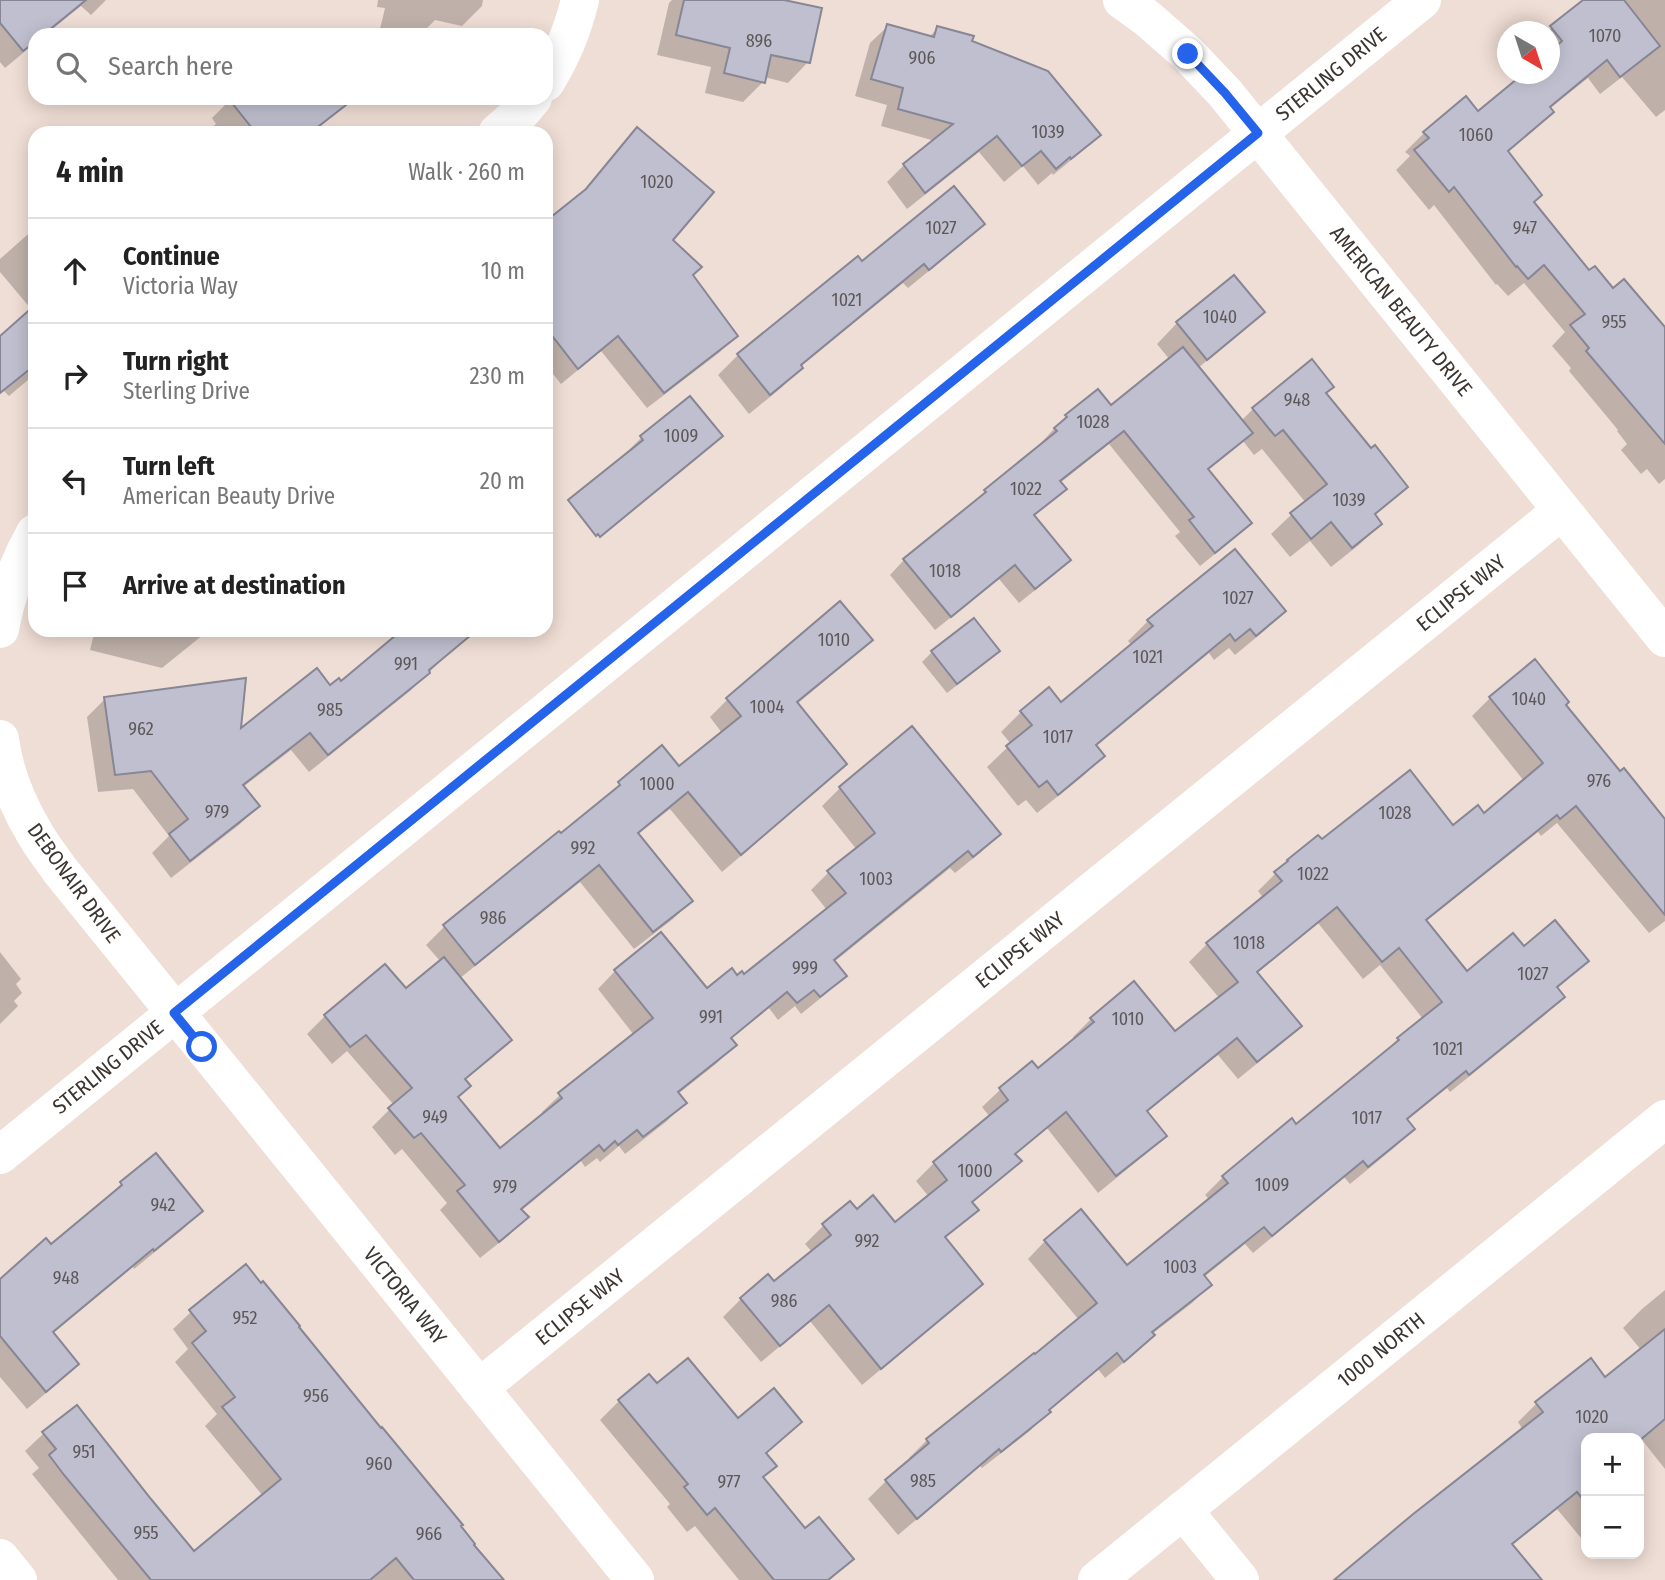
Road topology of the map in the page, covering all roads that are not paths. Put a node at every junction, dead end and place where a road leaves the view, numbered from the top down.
1 (580, 0) edge
2 (1122, 0) edge
3 (1422, 0) edge
4 (553, 71) edge
5 (527, 105) edge
6 (505, 126) edge
7 (1258, 133) junction
8 (1561, 511) junction
9 (28, 545) edge
10 (0, 629) edge
11 (1665, 638) edge
12 (0, 739) edge
13 (174, 1013) junction
14 (1665, 1119) edge
15 (0, 1155) edge
16 (479, 1388) junction
17 (1183, 1510) junction
18 (0, 1558) edge
19 (18, 1580) edge
20 (635, 1580) edge
21 (1097, 1580) edge
22 (1240, 1580) edge

1 - 4 street
2 - 7 street, AMERICAN BEAUTY DRIVE
3 - 7 street, STERLING DRIVE
5 - 6 street
7 - 8 street, AMERICAN BEAUTY DRIVE
7 - 13 street, STERLING DRIVE
8 - 11 street, AMERICAN BEAUTY DRIVE
8 - 16 street, ECLIPSE WAY
9 - 10 street
12 - 13 street, DEBONAIR DRIVE
13 - 15 street, STERLING DRIVE
13 - 16 street, VICTORIA WAY
14 - 17 street, 1000 NORTH
16 - 20 street, VICTORIA WAY
17 - 21 street, 1000 NORTH
17 - 22 street
18 - 19 street

